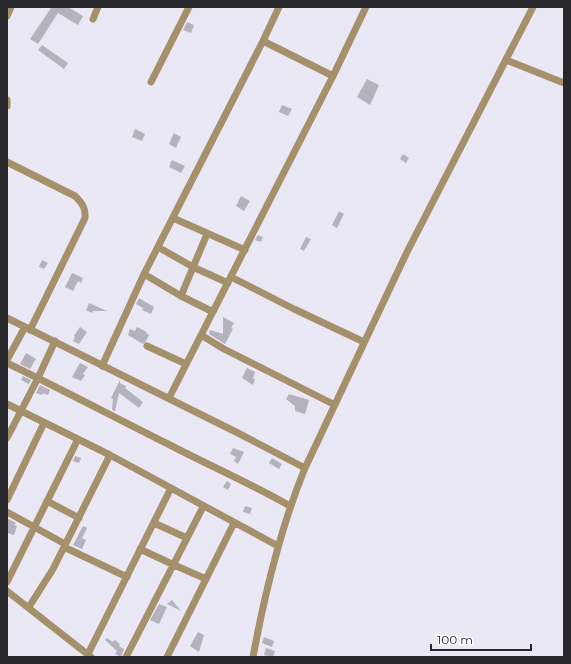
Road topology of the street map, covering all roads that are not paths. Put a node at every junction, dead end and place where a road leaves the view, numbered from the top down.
1 (11, 7) edge
2 (98, 7) edge
3 (189, 7) edge
4 (279, 7) edge
5 (366, 7) edge
6 (533, 7) edge
7 (7, 16) edge
8 (93, 19) dead end
9 (263, 41) junction
10 (506, 60) junction
11 (333, 76) junction
12 (151, 82) dead end
13 (564, 83) edge
14 (7, 100) edge
15 (7, 106) edge
16 (7, 162) edge
17 (173, 218) junction
18 (207, 234) junction
19 (158, 247) junction
20 (245, 250) junction
21 (193, 267) junction
22 (144, 274) junction
23 (229, 280) junction
24 (180, 296) junction
25 (213, 312) junction
26 (7, 318) edge
27 (27, 329) junction
28 (201, 335) junction
29 (55, 341) junction
30 (364, 342) junction
31 (147, 346) dead end
32 (7, 360) edge
33 (7, 363) edge
34 (186, 364) junction
35 (102, 366) junction
36 (38, 378) junction
37 (169, 398) junction
38 (7, 404) edge
39 (334, 405) junction
40 (22, 412) junction
41 (44, 423) junction
42 (7, 438) edge
43 (78, 439) junction
44 (110, 456) junction
45 (305, 468) junction
46 (171, 488) junction
47 (7, 500) edge
48 (47, 501) junction
49 (290, 506) junction
50 (203, 507) junction
51 (7, 512) edge
52 (79, 518) junction
53 (154, 523) junction
54 (234, 523) junction
55 (34, 527) junction
56 (187, 538) junction
57 (65, 545) junction
58 (278, 546) junction
59 (140, 549) junction
60 (173, 565) junction
61 (127, 577) junction
62 (206, 579) junction
63 (7, 582) edge
64 (7, 591) edge
65 (29, 607) junction
66 (89, 655) edge
67 (126, 657) edge
68 (167, 657) edge
69 (253, 657) edge

1 - 7 street
2 - 8 street
3 - 12 street
4 - 9 street
5 - 11 street
6 - 10 street
9 - 11 street
9 - 17 street
10 - 13 street
10 - 30 street
11 - 20 street
14 - 15 street
16 - 27 street
17 - 18 street
17 - 19 street
18 - 20 street
18 - 21 street
19 - 21 street
19 - 22 street
20 - 23 street
21 - 23 street
21 - 24 street
22 - 24 street
22 - 35 street
23 - 25 street
23 - 30 street
24 - 25 street
25 - 28 street
26 - 27 street
27 - 29 street
27 - 32 street
28 - 34 street
28 - 39 street
29 - 35 street
29 - 36 street
30 - 39 street
31 - 34 street
33 - 36 street
34 - 37 street
35 - 37 street
36 - 40 street
36 - 49 street
37 - 45 street
38 - 40 street
39 - 45 street
40 - 41 street
40 - 42 street
41 - 43 street
41 - 47 street
43 - 44 street
43 - 48 street
44 - 46 street
44 - 52 street
45 - 49 street
46 - 50 street
46 - 53 street
48 - 52 street
48 - 55 street
49 - 58 street
50 - 54 street
50 - 56 street
51 - 55 street
52 - 57 street
53 - 56 street
53 - 59 street
54 - 58 street
54 - 62 street
55 - 57 street
55 - 63 street
56 - 60 street
57 - 61 street
57 - 65 street
58 - 69 street
59 - 60 street
59 - 61 street
60 - 62 street
60 - 67 street
61 - 66 street
62 - 68 street
64 - 65 street
65 - 66 street

